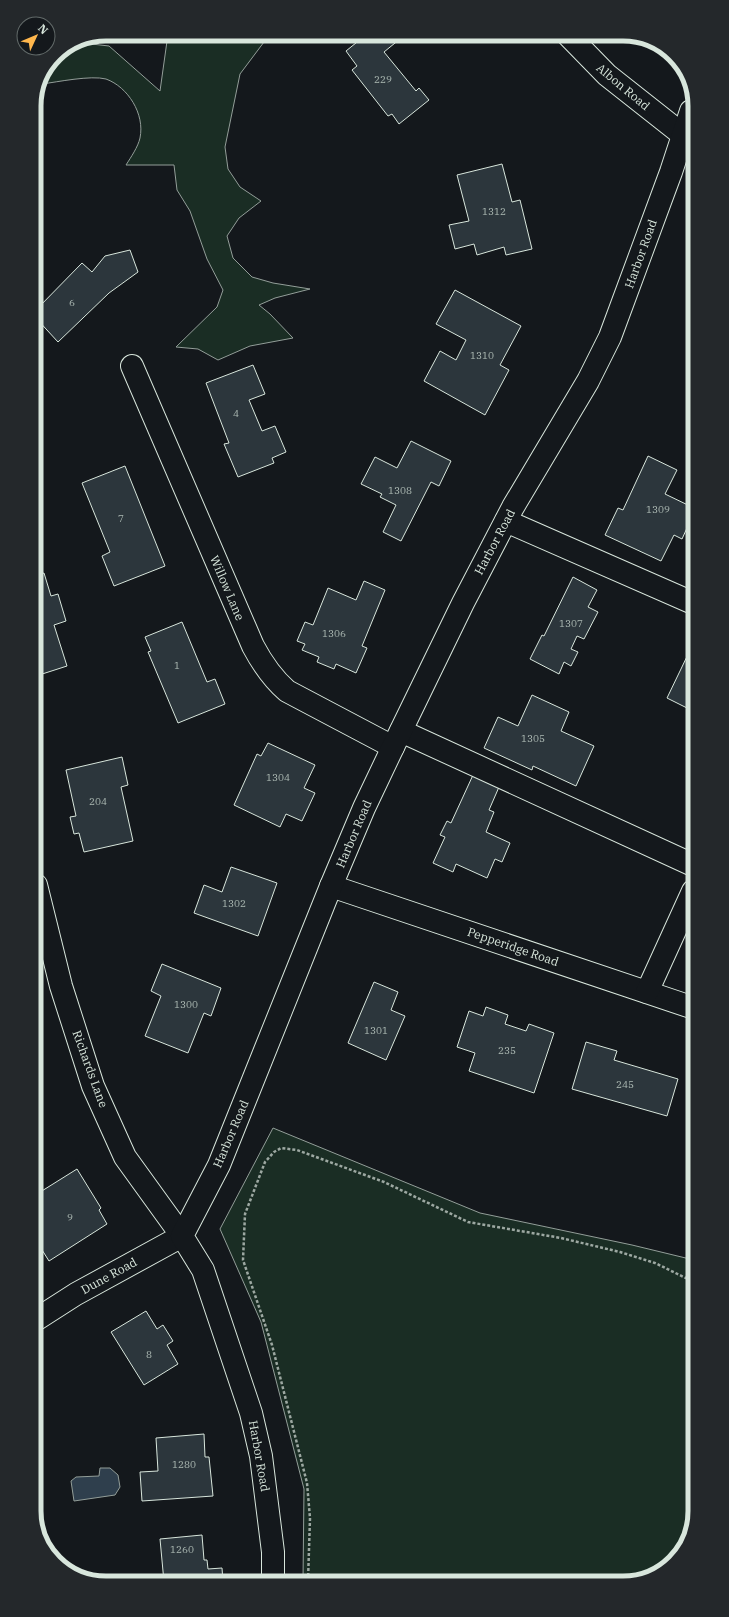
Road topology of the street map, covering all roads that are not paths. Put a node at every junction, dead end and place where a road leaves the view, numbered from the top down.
1 (574, 41) edge
2 (688, 120) edge
3 (683, 135) junction
4 (132, 366) dead end
5 (506, 521) junction
6 (688, 601) edge
7 (397, 739) junction
8 (688, 864) edge
9 (332, 886) junction
10 (688, 902) edge
11 (41, 906) edge
12 (647, 992) junction
13 (688, 1006) edge
14 (182, 1236) junction
15 (41, 1316) edge
16 (273, 1576) edge

1 - 3 street, Albon Road
2 - 3 street, Harbor Road
3 - 5 street, Harbor Road
4 - 7 street, Willow Lane
5 - 6 street
5 - 7 street, Harbor Road
7 - 8 street, Willow Lane
7 - 9 street, Harbor Road
9 - 12 street, Pepperidge Road
9 - 14 street, Harbor Road
10 - 12 street
11 - 14 street, Richards Lane
12 - 13 street, Pepperidge Road
14 - 15 street, Dune Road
14 - 16 street, Harbor Road

